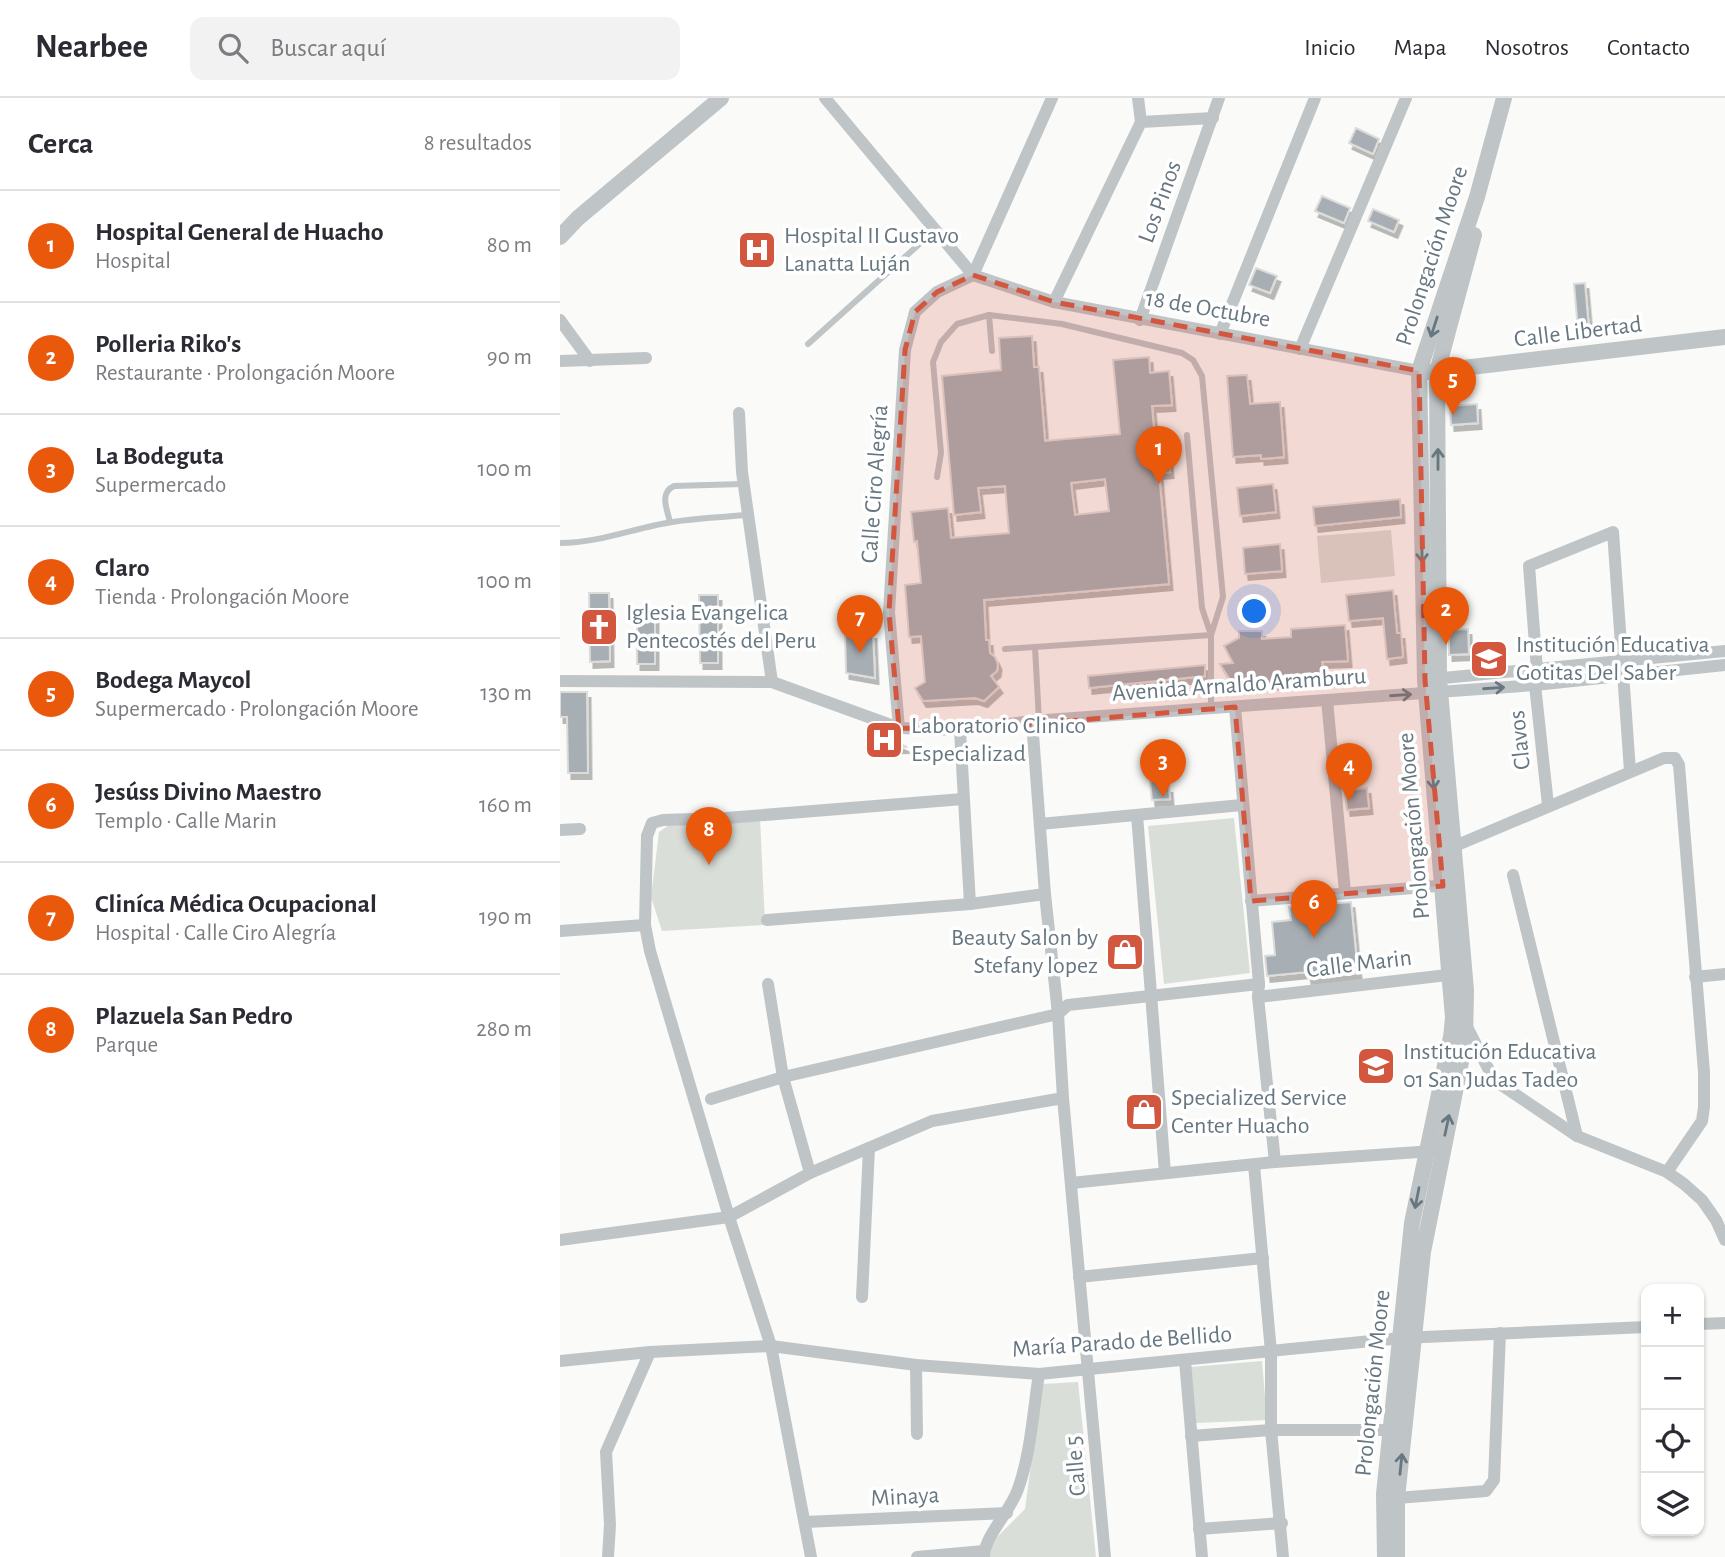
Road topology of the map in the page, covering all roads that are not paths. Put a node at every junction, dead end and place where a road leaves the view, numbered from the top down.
1 (721, 98) edge
2 (825, 98) edge
3 (1052, 98) edge
4 (1138, 98) edge
5 (1219, 98) edge
6 (1315, 98) edge
7 (1406, 98) edge
8 (1504, 98) edge
9 (1513, 98) edge
10 (1213, 118) junction
11 (1140, 122) junction
12 (560, 216) edge
13 (578, 218) junction
14 (935, 230) junction
15 (560, 237) edge
16 (973, 275) junction
17 (1054, 302) junction
18 (989, 315) junction
19 (560, 320) edge
20 (1140, 320) junction
21 (1220, 334) junction
22 (1725, 337) edge
23 (808, 344) dead end
24 (1300, 349) junction
25 (992, 351) dead end
26 (646, 358) dead end
27 (590, 360) junction
28 (560, 361) edge
29 (1419, 371) junction
30 (1437, 372) junction
31 (739, 413) dead end
32 (1187, 435) dead end
33 (937, 477) dead end
34 (743, 484) junction
35 (747, 514) junction
36 (670, 522) junction
37 (560, 543) edge
38 (1211, 635) junction
39 (1035, 647) junction
40 (1005, 649) dead end
41 (1725, 651) edge
42 (1623, 662) junction
43 (1725, 666) edge
44 (1537, 670) junction
45 (1623, 677) junction
46 (560, 681) edge
47 (772, 682) junction
48 (1535, 685) junction
49 (1433, 686) junction
50 (1327, 700) junction
51 (1235, 707) junction
52 (1211, 709) junction
53 (1036, 721) junction
54 (899, 728) junction
55 (960, 730) junction
56 (1630, 771) junction
57 (962, 799) junction
58 (1242, 805) junction
59 (1548, 805) junction
60 (1137, 815) junction
61 (1040, 824) junction
62 (580, 829) dead end
63 (560, 830) edge
64 (1455, 846) junction
65 (1513, 875) dead end
66 (1450, 885) junction
67 (1345, 892) junction
68 (1045, 894) junction
69 (1251, 901) junction
70 (970, 904) junction
71 (766, 920) dead end
72 (645, 925) junction
73 (560, 931) edge
74 (1457, 974) junction
75 (1725, 974) edge
76 (1695, 977) junction
77 (768, 984) dead end
78 (1259, 991) junction
79 (1153, 996) junction
80 (1058, 1014) junction
81 (1460, 1021) junction
82 (783, 1077) junction
83 (1063, 1098) junction
84 (711, 1100) dead end
85 (1577, 1136) junction
86 (869, 1148) junction
87 (1434, 1151) junction
88 (1275, 1162) junction
89 (1254, 1165) junction
90 (810, 1172) junction
91 (1667, 1172) junction
92 (1166, 1173) junction
93 (1071, 1183) junction
94 (729, 1217) junction
95 (560, 1240) edge
96 (1725, 1240) edge
97 (1263, 1258) junction
98 (1079, 1277) junction
99 (862, 1297) dead end
100 (1725, 1323) edge
101 (1704, 1324) edge
102 (1641, 1326) edge
103 (1500, 1333) junction
104 (1408, 1338) junction
105 (771, 1346) junction
106 (650, 1352) junction
107 (1271, 1352) junction
108 (560, 1361) edge
109 (1185, 1361) junction
110 (916, 1365) junction
111 (1088, 1370) junction
112 (1039, 1374) junction
113 (1271, 1430) junction
114 (1390, 1430) junction
115 (917, 1434) dead end
116 (1191, 1436) junction
117 (1397, 1498) junction
118 (1007, 1513) junction
119 (805, 1522) junction
120 (1282, 1523) junction
121 (1199, 1529) junction
122 (984, 1554) edge
123 (608, 1557) edge
124 (811, 1557) edge
125 (917, 1557) edge
126 (1105, 1557) edge
127 (1202, 1557) edge
128 (1283, 1557) edge
129 (1385, 1557) edge
130 (1397, 1557) edge

1 - 13 street
2 - 14 street
3 - 16 street
4 - 11 street
5 - 10 street, Los Pinos
6 - 21 street
7 - 24 street
8 -> 29 street, Prolongación Moore
9 - 30 street, Prolongación Moore
10 - 11 street
10 - 20 street, Los Pinos
11 - 17 street
12 - 13 street
13 - 15 street
14 - 16 street
14 - 23 lane
16 - 17 street, 18 de Octubre
16 - 54 street, Calle Ciro Alegría
17 - 20 street, 18 de Octubre
18 - 25 lane
18 - 33 lane
18 - 38 lane
19 - 27 street
20 - 21 street, 18 de Octubre
21 - 24 street, 18 de Octubre
22 - 30 street, Calle Libertad
24 - 29 street, 18 de Octubre
26 - 27 street
27 - 28 street
29 - 30 street, 18 de Octubre
29 -> 49 street, Prolongación Moore
49 -> 30 street, Prolongación Moore
31 - 34 street
32 - 38 lane
34 - 35 street
34 - 36 lane
35 - 36 lane
35 - 47 street
36 - 37 lane
38 - 39 lane
38 - 52 lane
39 - 40 lane
39 - 53 lane
41 - 42 street
42 - 44 street
42 - 44 street, Clavos
42 - 45 street
43 - 45 street
44 - 48 street, Clavos
44 - 49 street
45 - 48 street
45 - 56 street
46 - 47 street, Avenida Arnaldo Aramburu
47 - 54 street, Avenida Arnaldo Aramburu
49 -> 48 street
48 - 59 street, Clavos
50 -> 49 street, Avenida Arnaldo Aramburu
49 - 64 street, Prolongación Moore
49 -> 66 street, Prolongación Moore
50 - 51 street, Avenida Arnaldo Aramburu
50 - 67 street
51 - 52 street, Avenida Arnaldo Aramburu
51 - 58 street
52 - 53 street, Avenida Arnaldo Aramburu
53 - 55 street, Avenida Arnaldo Aramburu
53 - 61 street, Calle 5
54 - 55 street, Avenida Arnaldo Aramburu
55 - 57 street
56 - 59 street
56 - 76 street
57 - 70 street
57 - 72 street
58 - 60 street
58 - 69 street
59 - 64 street
60 - 61 street
60 - 79 street
61 - 68 street, Calle 5
62 - 63 street
64 - 66 street, Prolongación Moore
65 - 85 street
66 - 67 street
66 - 74 street, Prolongación Moore
67 - 69 street
68 - 70 street
68 - 80 street, Calle 5
69 - 78 street
70 - 71 street
72 - 73 street
72 - 94 street
74 - 78 street, Calle Marin
74 - 81 street, Prolongación Moore
75 - 76 street
76 - 91 street
77 - 82 street
78 - 79 street, Calle Marin
78 - 88 street
79 - 80 street, Calle Marin
79 - 92 street
80 - 82 street, Calle Marin
80 - 83 street, Calle 5
81 - 85 street
81 - 87 street, Prolongación Moore
82 - 84 street, Calle Marin
82 - 90 street
83 - 86 street
83 - 93 street, Calle 5
85 - 91 street
86 - 90 street
86 - 99 street
87 - 88 street
87 - 104 street, Prolongación Moore
88 - 89 street
89 - 92 street
89 - 97 street
90 - 94 street
91 - 96 street
92 - 93 street
93 - 98 street, Calle 5
94 - 95 street
94 - 105 street
97 - 98 street
97 - 107 street
98 - 111 street, Calle 5
100 - 101 street
102 - 103 street, María Parado de Bellido
103 - 104 street, María Parado de Bellido
103 - 117 street
104 - 107 street, María Parado de Bellido
104 - 114 street, Prolongación Moore
117 -> 104 street, Prolongación Moore
105 - 106 street, María Parado de Bellido
105 - 110 street, María Parado de Bellido
105 - 119 street
106 - 108 street, María Parado de Bellido
106 - 123 street
107 - 109 street, María Parado de Bellido
107 - 113 street
109 - 111 street, María Parado de Bellido
109 - 116 street
110 - 112 street, María Parado de Bellido
110 - 115 street
111 - 112 street, María Parado de Bellido
111 - 126 street, Calle 5
112 - 118 street
113 - 114 street
113 - 116 street
113 - 120 street
114 - 129 street, Prolongación Moore
116 - 121 street
117 - 130 street, Prolongación Moore
118 - 119 street, Minaya
118 - 122 street
119 - 124 street
120 - 121 street
120 - 128 street
121 - 127 street
122 - 125 street

